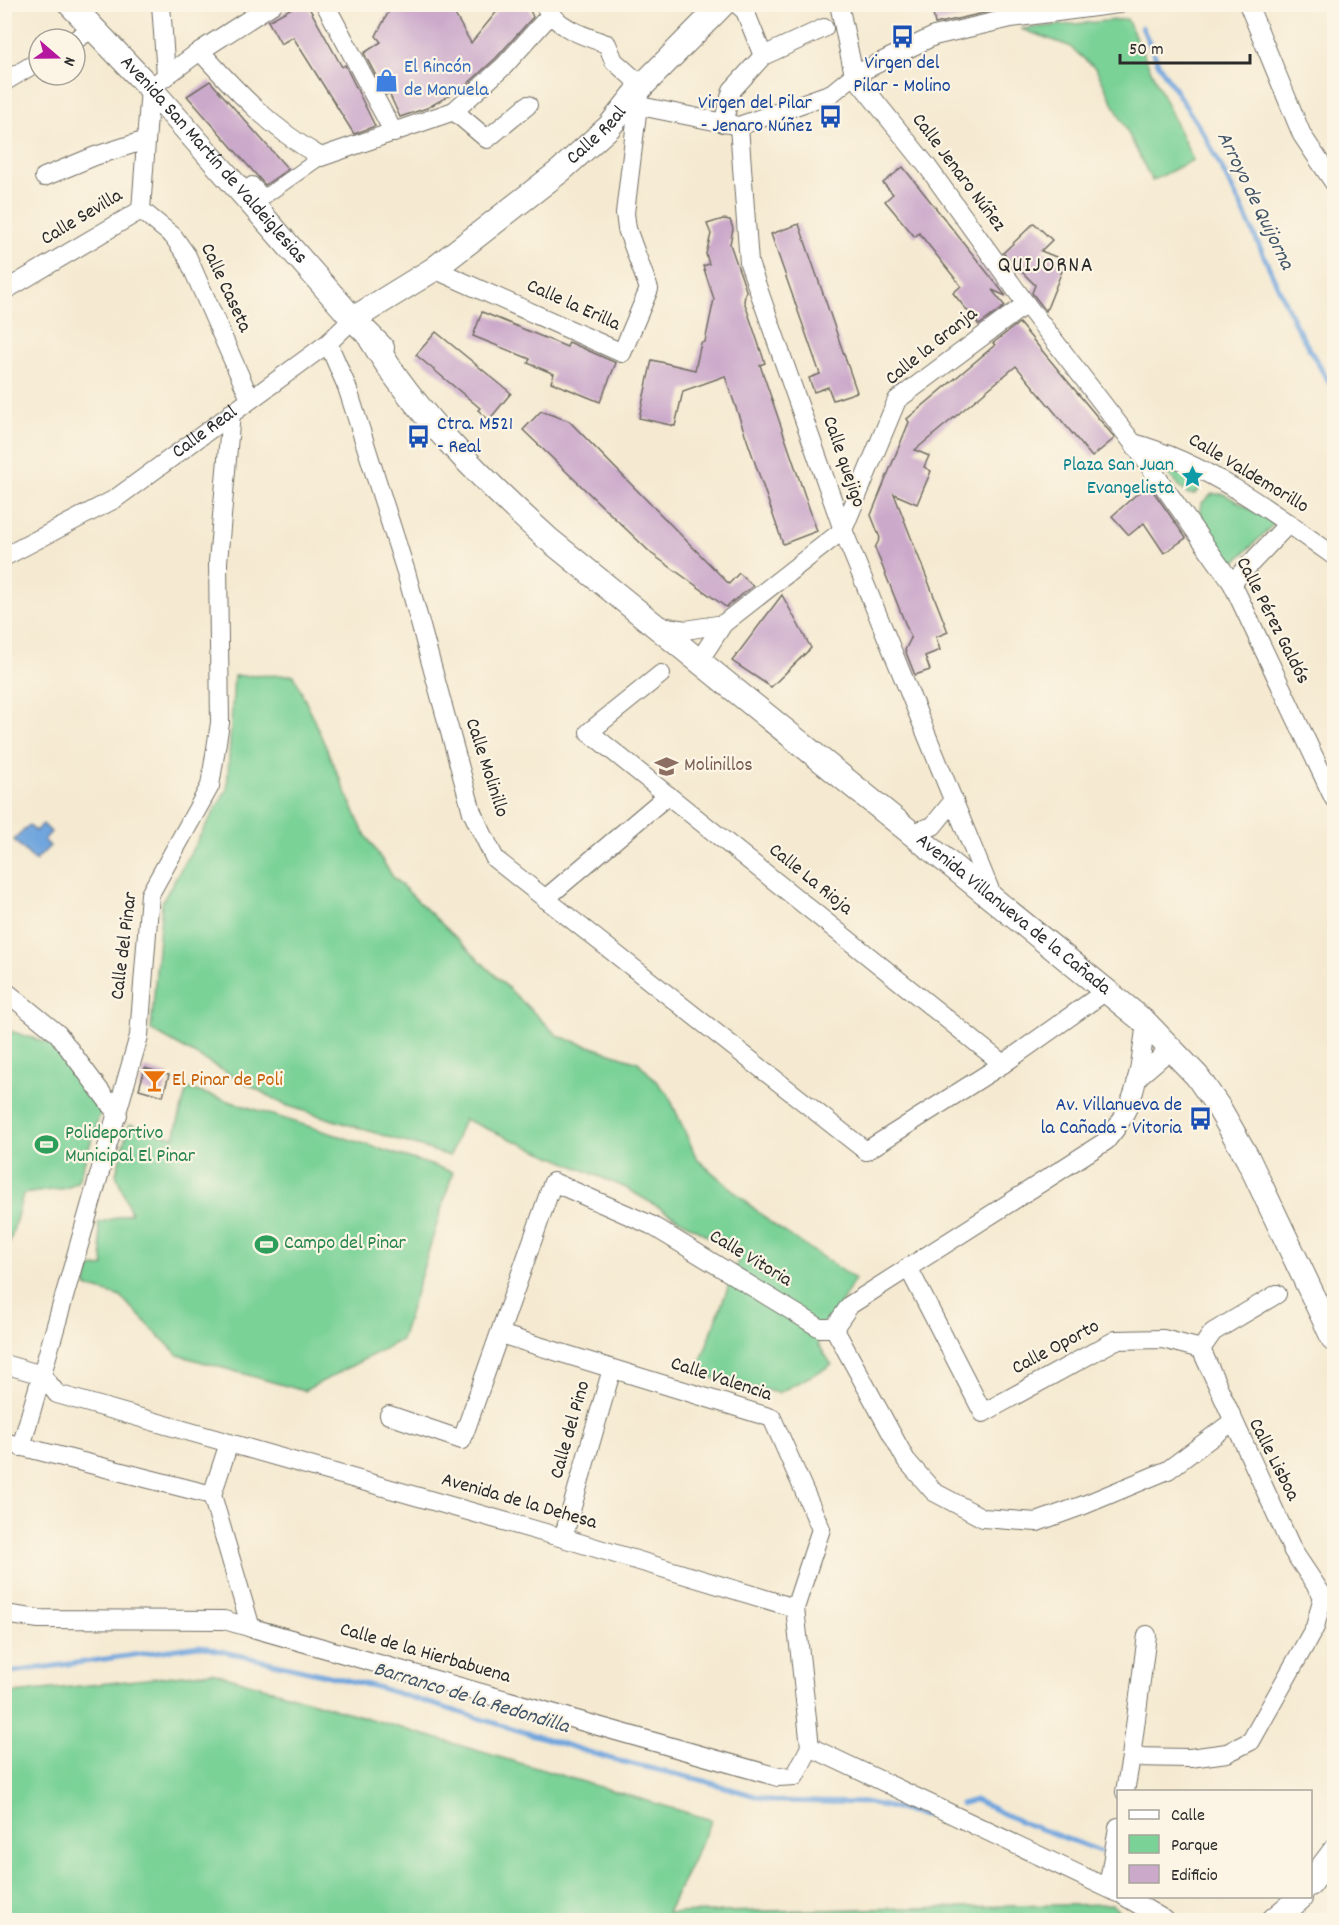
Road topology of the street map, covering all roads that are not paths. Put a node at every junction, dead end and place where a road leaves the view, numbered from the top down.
1 (70, 4) edge
2 (161, 4) edge
3 (273, 4) edge
4 (325, 4) edge
5 (839, 4) edge
6 (1118, 4) edge
7 (1248, 4) edge
8 (725, 5) edge
9 (547, 8) edge
10 (1011, 11) edge
11 (80, 27) edge
12 (824, 28) dead end
13 (87, 37) edge
14 (200, 51) junction
15 (763, 56) junction
16 (27, 68) edge
17 (854, 75) junction
18 (4, 82) edge
19 (158, 82) junction
20 (636, 99) junction
21 (528, 105) dead end
22 (454, 111) junction
23 (731, 125) junction
24 (394, 133) junction
25 (146, 140) junction
26 (321, 157) junction
27 (44, 177) dead end
28 (1335, 183) edge
29 (242, 194) junction
30 (141, 210) junction
31 (434, 269) junction
32 (4, 291) edge
33 (397, 294) junction
34 (1026, 304) junction
35 (353, 319) junction
36 (328, 343) junction
37 (378, 344) junction
38 (250, 399) junction
39 (231, 413) junction
40 (1133, 443) junction
41 (1289, 523) junction
42 (843, 530) junction
43 (1335, 555) edge
44 (4, 557) edge
45 (1232, 583) junction
46 (723, 624) junction
47 (654, 625) junction
48 (699, 661) junction
49 (661, 674) dead end
50 (668, 795) junction
51 (1335, 799) edge
52 (954, 800) junction
53 (912, 833) junction
54 (545, 898) junction
55 (994, 900) junction
56 (4, 990) edge
57 (1106, 991) junction
58 (1146, 1023) junction
59 (1172, 1048) junction
60 (1004, 1064) junction
61 (1137, 1078) junction
62 (118, 1116) junction
63 (908, 1267) junction
64 (1277, 1294) dead end
65 (834, 1328) junction
66 (500, 1334) junction
67 (1335, 1340) edge
68 (1201, 1349) junction
69 (4, 1364) edge
70 (612, 1369) junction
71 (42, 1375) junction
72 (389, 1415) dead end
73 (1232, 1422) junction
74 (230, 1443) junction
75 (13, 1444) edge
76 (212, 1495) junction
77 (563, 1538) junction
78 (795, 1608) junction
79 (4, 1614) edge
80 (251, 1628) junction
81 (1148, 1635) dead end
82 (810, 1747) junction
83 (1131, 1757) junction
84 (1125, 1790) edge
85 (1117, 1848) edge
86 (1335, 1852) edge
87 (1312, 1882) edge
88 (1113, 1890) edge
89 (1127, 1898) edge
90 (1298, 1898) edge
91 (1301, 1898) edge
92 (1165, 1920) edge
93 (1274, 1920) edge
94 (1286, 1920) edge

1 - 11 main road, Avenida San Martín de Valdeiglesias
2 - 19 street, Calle Sevilla
3 - 14 street
4 - 24 street
5 - 17 street
6 - 10 street
7 - 28 street
8 - 15 street
8 - 20 main road, Calle Real
9 - 20 street
9 - 22 street
10 - 17 street
12 - 15 street
13 - 19 main road, Avenida San Martín de Valdeiglesias
14 - 19 street
14 - 26 street
15 - 23 street, Calle quejigo
16 - 18 street
17 - 23 street
17 - 34 street, Calle Jenaro Núñez
19 - 25 street, Calle Sevilla
19 - 29 main road, Avenida San Martín de Valdeiglesias
20 - 23 street
20 - 31 main road, Calle Real
20 - 31 street, Calle la Erilla
21 - 22 street
22 - 24 street
23 - 42 street, Calle quejigo
24 - 26 street
25 - 27 street
25 - 30 street, Calle Sevilla
26 - 29 street
29 - 35 main road, Avenida San Martín de Valdeiglesias
30 - 32 street, Calle Sevilla
30 - 38 street, Calle Caseta
31 - 33 main road, Calle Real
33 - 35 main road, Calle Real
33 - 37 main road, Calle Real
34 - 40 street, Calle Jenaro Núñez
34 - 42 street, Calle la Granja
35 - 36 street, Calle Real
35 - 37 main road, Avenida Villanueva de la Cañada
36 - 38 street, Calle Real
36 - 54 street, Calle Molinillo
37 - 47 main road, Avenida Villanueva de la Cañada
38 - 39 street, Calle Real
39 - 44 street, Calle Real
39 - 62 street, Calle del Pinar
40 - 41 street, Calle Valdemorillo
40 - 45 street, Calle Pérez Galdós
41 - 43 street, Calle Valdemorillo
41 - 45 street
42 - 46 street, Calle la Granja
42 - 52 street, Calle quejigo
45 - 51 street, Calle Pérez Galdós
46 - 47 street, Calle la Granja
46 - 48 street, Calle la Granja
47 - 48 main road, Avenida Villanueva de la Cañada
48 - 53 main road, Avenida Villanueva de la Cañada
49 - 50 street, Calle La Rioja
50 - 54 street
50 - 60 street, Calle La Rioja
52 - 53 street
52 - 55 street, Calle quejigo
53 - 55 main road, Avenida Villanueva de la Cañada
54 - 60 street, Calle Molinillo
55 - 57 main road, Avenida Villanueva de la Cañada
56 - 62 street
57 - 58 main road, Avenida Villanueva de la Cañada
57 - 60 street
58 - 59 main road, Avenida Villanueva de la Cañada
58 - 61 street
59 - 61 street
59 - 67 main road, Avenida Villanueva de la Cañada
61 - 63 street
62 - 71 street, Calle del Pinar
63 - 65 street
63 - 68 street, Calle Oporto
64 - 68 street
65 - 66 street, Calle Vitoria
65 - 73 street, Calle Lisboa
66 - 70 street, Calle Valencia
66 - 72 street, Calle Vitoria
68 - 73 street
69 - 71 street, Avenida de la Dehesa
70 - 77 street, Calle del Pino
70 - 78 street, Calle Valencia
71 - 74 street, Avenida de la Dehesa
71 - 75 street, Calle del Pinar
73 - 83 street, Calle Lisboa
74 - 76 street
74 - 77 street, Avenida de la Dehesa
75 - 76 street
76 - 80 street
77 - 78 street, Avenida de la Dehesa
78 - 82 street, Calle Valencia
79 - 80 street, Calle de la Hierbabuena
80 - 82 street, Calle de la Hierbabuena
81 - 83 street
82 - 88 street
83 - 84 street
85 - 88 street
86 - 87 main road
89 - 92 street
90 - 93 main road
91 - 94 main road

